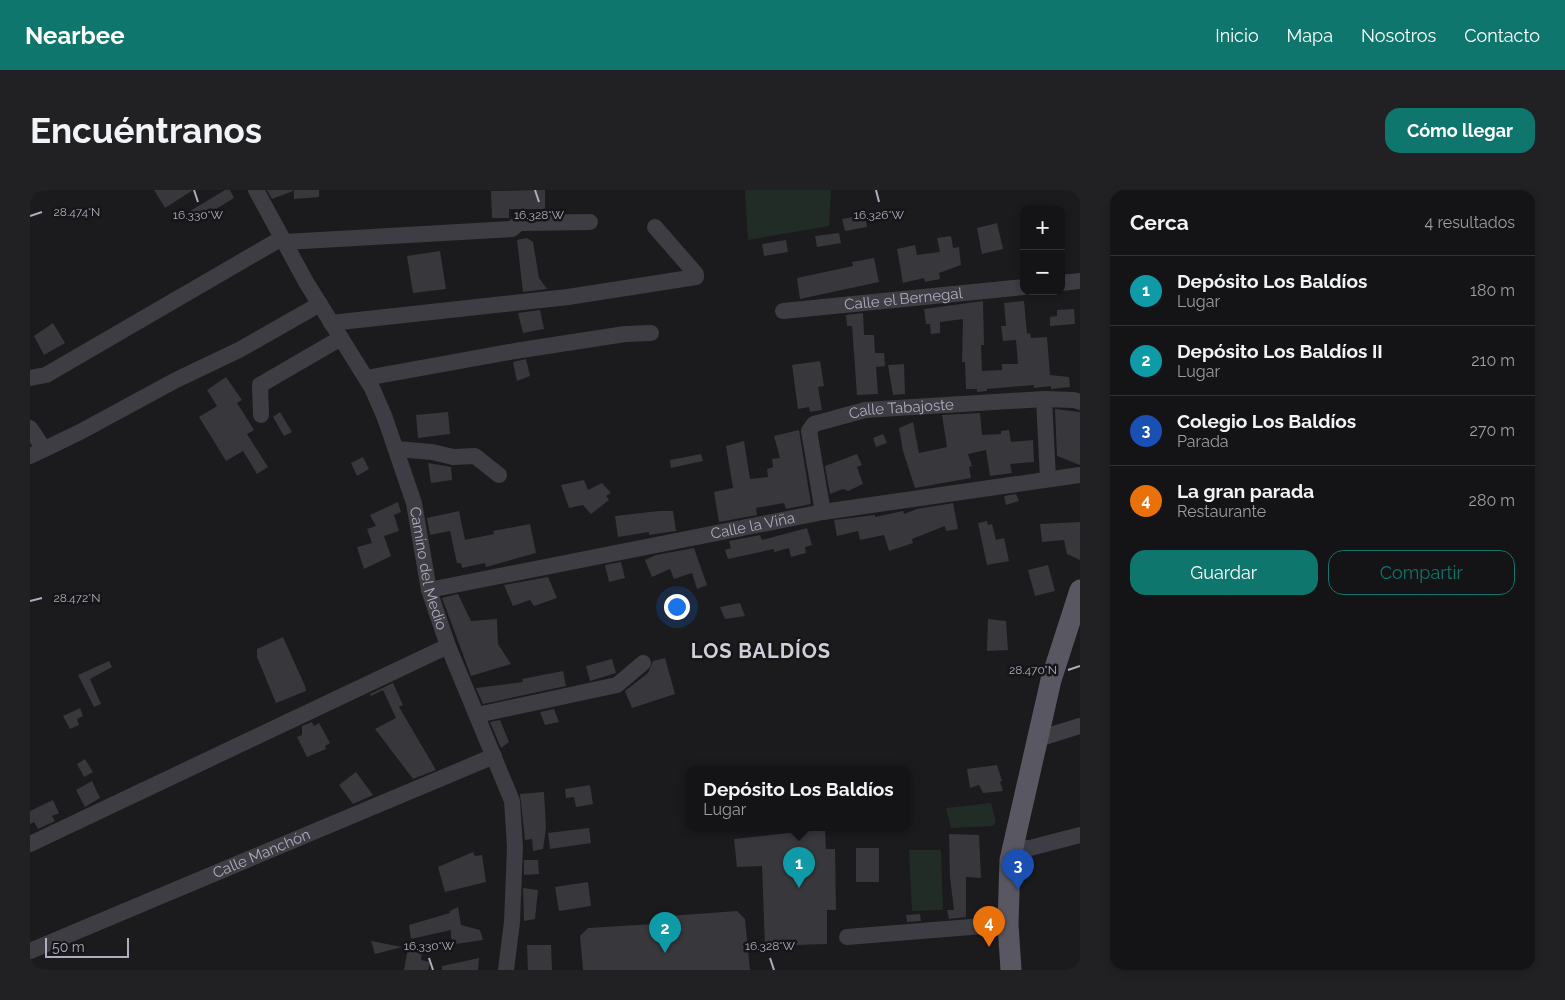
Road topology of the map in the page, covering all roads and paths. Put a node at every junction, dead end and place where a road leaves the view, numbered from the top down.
1 (256, 190) edge
2 (590, 222) dead end
3 (655, 227) dead end
4 (283, 240) junction
5 (1080, 281) edge
6 (1065, 283) edge
7 (1020, 286) edge
8 (320, 304) junction
9 (783, 311) dead end
10 (331, 322) junction
11 (651, 333) dead end
12 (341, 338) junction
13 (30, 378) edge
14 (366, 378) junction
15 (1044, 400) junction
16 (1080, 402) edge
17 (261, 416) dead end
18 (30, 428) edge
19 (396, 449) junction
20 (37, 452) edge
21 (499, 475) dead end
22 (1080, 475) edge
23 (1048, 479) junction
24 (823, 512) junction
25 (429, 590) junction
26 (1080, 590) edge
27 (448, 646) junction
28 (643, 663) dead end
29 (477, 715) junction
30 (1080, 726) edge
31 (1038, 739) junction
32 (494, 756) junction
33 (1080, 835) edge
34 (30, 844) edge
35 (1013, 848) junction
36 (1008, 924) junction
37 (847, 938) dead end
38 (30, 951) edge
39 (506, 970) edge
40 (1011, 970) edge

1 - 4 street, Camino del Medio
2 - 4 street
3 - 10 street
4 - 8 street, Camino del Medio
4 - 13 street
5 - 6 street
7 - 9 street, Calle el Bernegal
8 - 10 street, Camino del Medio
8 - 20 street
10 - 12 street, Camino del Medio
11 - 14 street
12 - 14 street, Camino del Medio
12 - 17 street
14 - 19 street, Camino del Medio
15 - 16 street, Calle Tabajoste
15 - 23 street
15 - 24 street, Calle Tabajoste
18 - 20 street
19 - 21 street
19 - 25 street, Camino del Medio
22 - 23 street, Calle la Viña
23 - 24 street, Calle la Viña
24 - 25 street, Calle la Viña
25 - 27 street, Camino del Medio
26 - 31 main road
27 - 29 street, Camino del Medio
27 - 34 street
28 - 29 street
29 - 32 street, Camino del Medio
30 - 31 street
31 - 35 main road
32 - 38 street, Calle Manchón
32 - 39 street, Camino del Medio
33 - 35 street
35 - 36 main road
36 - 37 street
36 - 40 main road

